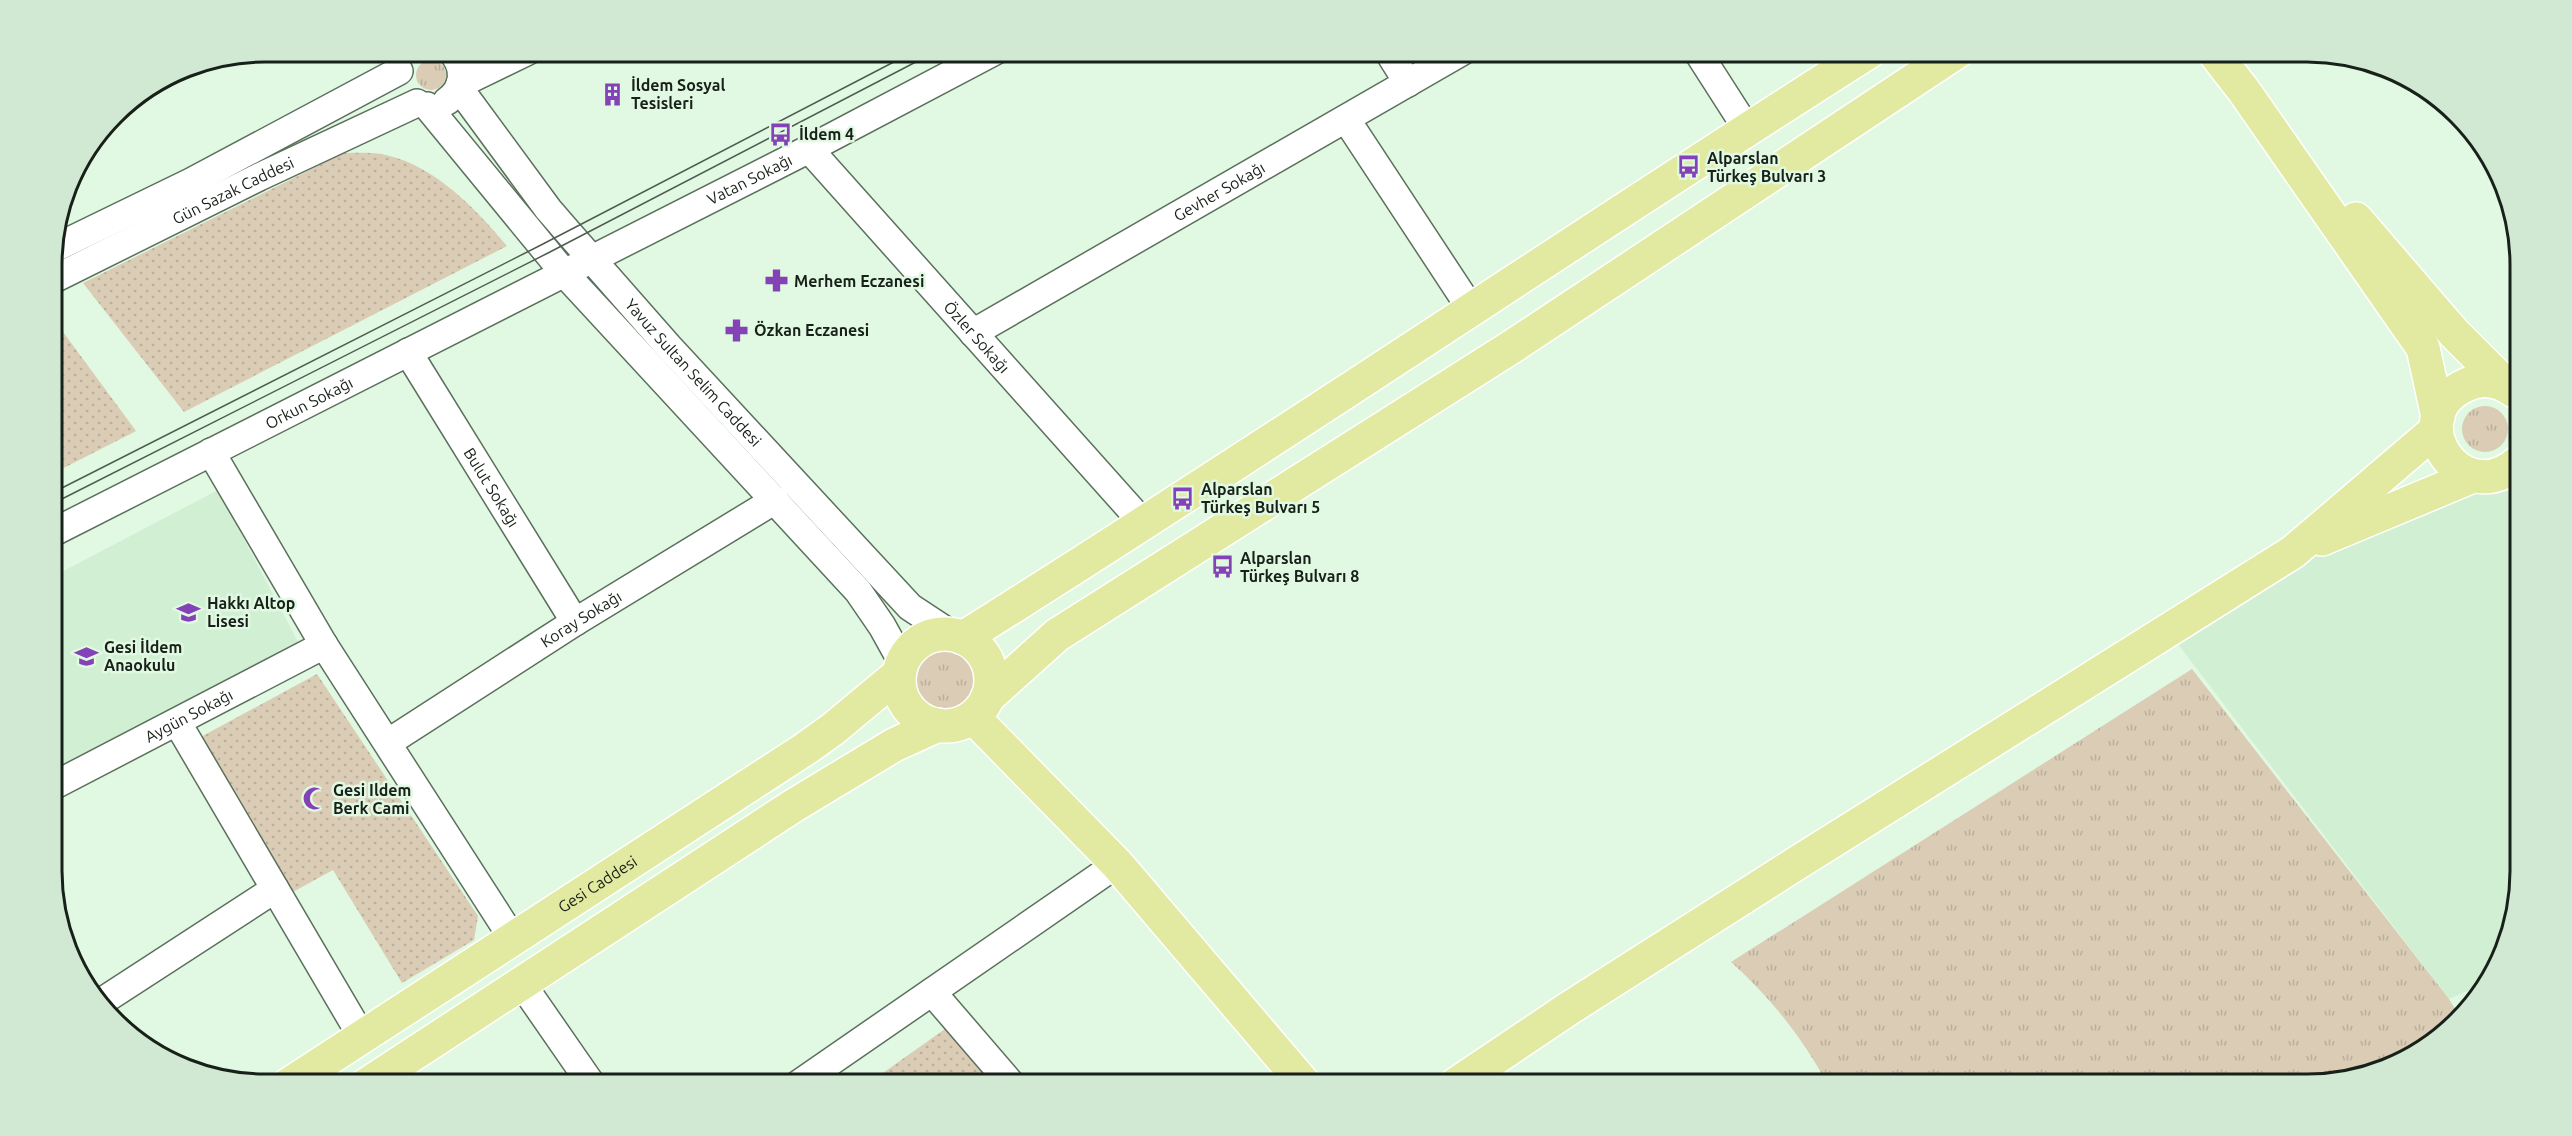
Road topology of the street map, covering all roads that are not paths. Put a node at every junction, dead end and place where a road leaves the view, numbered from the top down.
1 (397, 62) edge
2 (402, 62) edge
3 (458, 62) edge
4 (507, 62) edge
5 (975, 62) edge
6 (1395, 62) edge
7 (1444, 62) edge
8 (1704, 62) edge
9 (1853, 62) edge
10 (1941, 62) edge
11 (2222, 62) edge
12 (2241, 62) edge
13 (1408, 83) junction
14 (460, 86) junction
15 (422, 105) junction
16 (1346, 119) junction
17 (1747, 129) junction
18 (809, 149) junction
19 (63, 244) edge
20 (592, 260) junction
21 (565, 274) junction
22 (62, 275) edge
23 (1471, 309) junction
24 (973, 333) junction
25 (408, 352) junction
26 (2510, 387) edge
27 (2510, 390) edge
28 (2437, 423) junction
29 (211, 452) junction
30 (2510, 468) edge
31 (2473, 476) junction
32 (775, 500) junction
33 (1144, 524) junction
34 (62, 528) edge
35 (2293, 552) junction
36 (575, 622) junction
37 (957, 636) junction
38 (324, 645) junction
39 (901, 668) junction
40 (980, 707) junction
41 (177, 722) junction
42 (938, 725) junction
43 (389, 742) junction
44 (62, 781) edge
45 (1117, 864) junction
46 (275, 889) junction
47 (513, 939) junction
48 (522, 984) junction
49 (932, 992) junction
50 (106, 999) edge
51 (362, 1037) junction
52 (305, 1074) edge
53 (383, 1074) edge
54 (584, 1074) edge
55 (813, 1074) edge
56 (1003, 1074) edge
57 (1296, 1074) edge
58 (1472, 1074) edge

1 - 19 street, Gün Sazak Caddesi
2 - 15 street, Yavuz Sultan Selim Caddesi
3 - 14 street
4 - 14 street, Gün Sazak Caddesi
5 - 18 street, Vatan Sokağı
6 - 13 street
7 - 13 street, Gevher Sokağı
8 - 17 street
9 - 17 main road
10 - 40 main road
11 - 28 main road
12 - 26 main road
13 - 16 street, Gevher Sokağı
14 - 15 street, Gün Sazak Caddesi
14 - 20 street, Yavuz Sultan Selim Caddesi
15 - 21 street, Yavuz Sultan Selim Caddesi
15 - 22 street, Gün Sazak Caddesi
16 - 23 street
16 - 24 street, Gevher Sokağı
17 - 23 main road
18 - 20 street, Vatan Sokağı
18 - 24 street, Özler Sokağı
20 - 21 street, Vatan Sokağı
20 - 37 street, Yavuz Sultan Selim Caddesi
21 - 25 street, Orkun Sokağı
21 - 32 street, Yavuz Sultan Selim Caddesi
23 - 33 main road
24 - 33 street, Özler Sokağı
25 - 29 street, Orkun Sokağı
25 - 36 street, Bulut Sokağı
27 - 28 main road
28 - 31 main road
28 - 35 main road
29 - 34 street, Orkun Sokağı
29 - 38 street
30 - 31 main road
31 - 35 main road
32 - 36 street, Koray Sokağı
32 - 39 street, Yavuz Sultan Selim Caddesi
33 - 37 main road
35 - 58 main road
36 - 43 street, Koray Sokağı
37 - 39 main road
37 - 40 main road
38 - 41 street, Aygün Sokağı
38 - 43 street
39 - 42 main road
39 - 47 main road, Gesi Caddesi
40 - 42 main road
40 - 45 main road
41 - 44 street, Aygün Sokağı
41 - 46 street
42 - 48 main road
43 - 47 street
45 - 49 street
45 - 57 main road
46 - 50 street
46 - 51 street
47 - 51 main road, Gesi Caddesi
48 - 53 main road
48 - 54 street
49 - 55 street
49 - 56 street
51 - 52 main road, Gesi Caddesi

